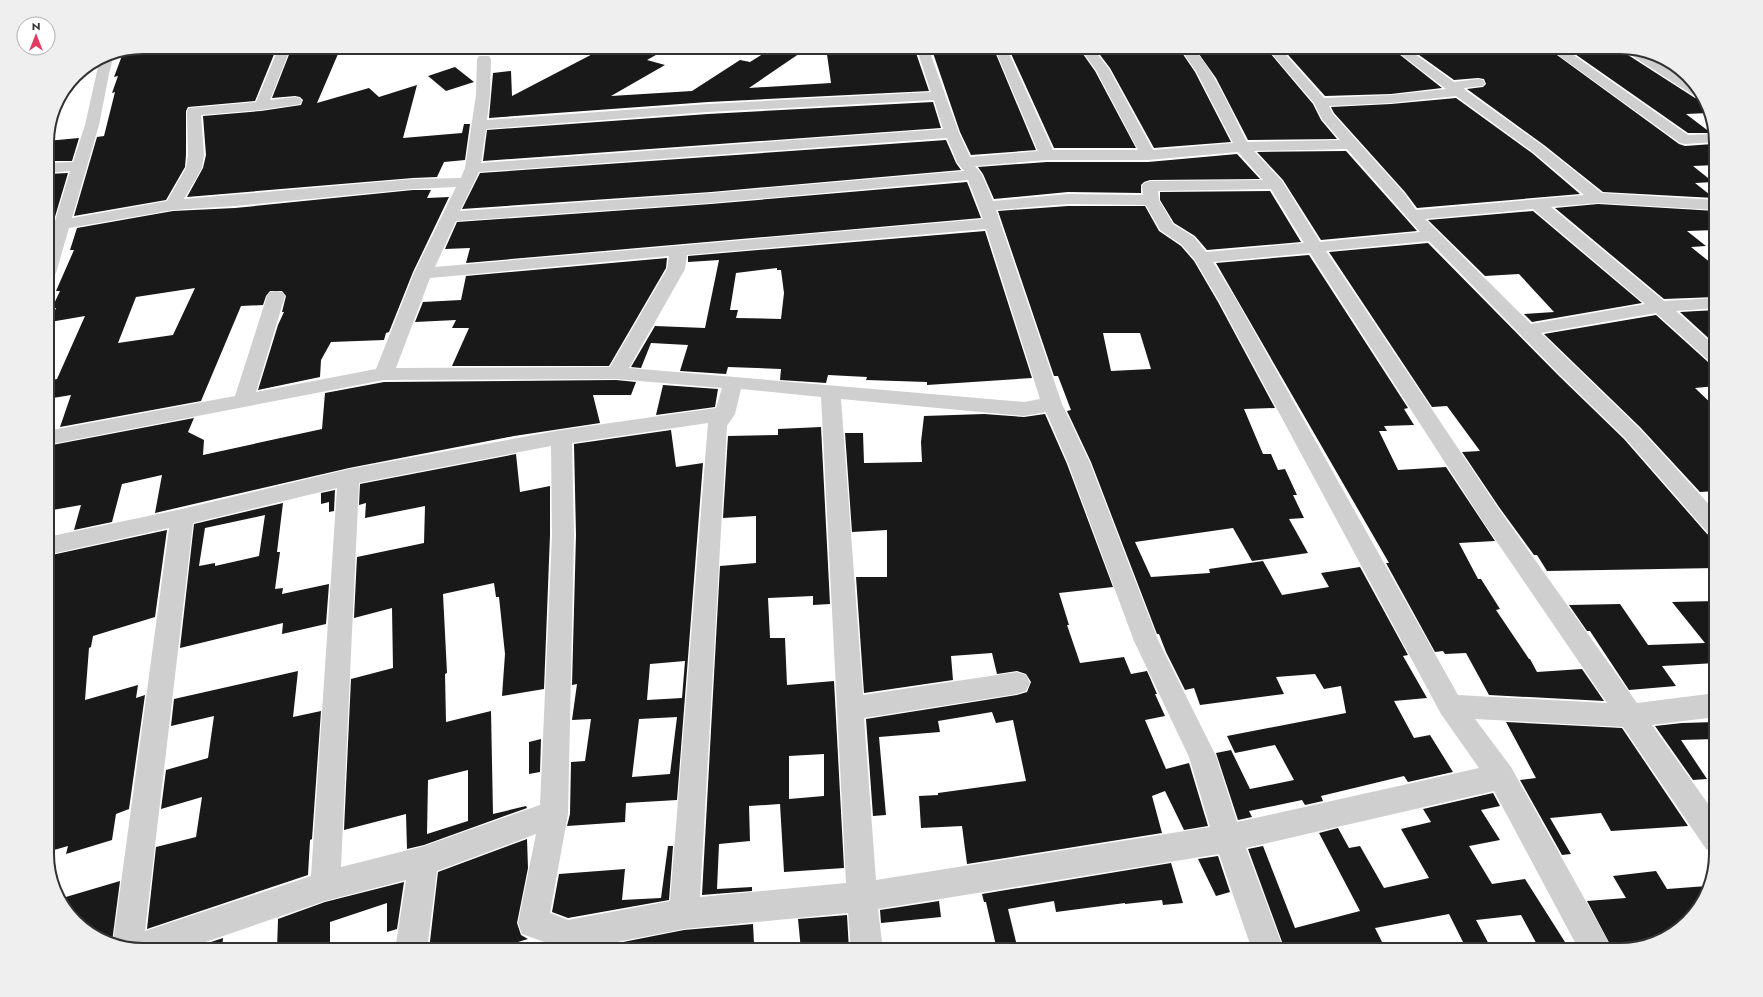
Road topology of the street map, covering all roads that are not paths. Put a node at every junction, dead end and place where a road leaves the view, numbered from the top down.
1 (282, 54) edge
2 (925, 54) edge
3 (1003, 54) edge
4 (1090, 54) edge
5 (1192, 54) edge
6 (1278, 54) edge
7 (1407, 54) edge
8 (1563, 54) edge
9 (1644, 57) edge
10 (484, 59) dead end
11 (105, 63) edge
12 (1478, 83) dead end
13 (1688, 86) edge
14 (1459, 92) junction
15 (940, 96) junction
16 (295, 101) dead end
17 (1320, 102) junction
18 (261, 106) junction
19 (480, 125) junction
20 (952, 133) junction
21 (1709, 138) edge
22 (1351, 144) junction
23 (1242, 147) junction
24 (1047, 155) junction
25 (1148, 155) junction
26 (79, 166) junction
27 (54, 168) edge
28 (970, 169) junction
29 (470, 175) junction
30 (1276, 184) junction
31 (1598, 198) junction
32 (1151, 200) junction
33 (1536, 203) junction
34 (173, 205) junction
35 (1709, 205) edge
36 (990, 215) junction
37 (1412, 215) junction
38 (450, 217) junction
39 (55, 226) edge
40 (1434, 236) junction
41 (1316, 248) junction
42 (679, 250) junction
43 (1202, 258) junction
44 (423, 273) junction
45 (276, 296) dead end
46 (1709, 304) edge
47 (1660, 307) junction
48 (1527, 330) junction
49 (1709, 351) edge
50 (616, 373) junction
51 (384, 374) junction
52 (733, 382) junction
53 (831, 392) junction
54 (242, 401) junction
55 (1052, 404) junction
56 (725, 414) junction
57 (54, 437) edge
58 (561, 437) junction
59 (349, 477) junction
60 (182, 516) junction
61 (1709, 519) edge
62 (54, 544) edge
63 (1017, 683) dead end
64 (1450, 706) junction
65 (1709, 706) edge
66 (850, 709) junction
67 (1629, 716) junction
68 (1501, 776) junction
69 (554, 814) junction
70 (1709, 829) edge
71 (1228, 838) junction
72 (424, 861) junction
73 (325, 886) junction
74 (862, 897) junction
75 (684, 914) junction
76 (601, 940) edge
77 (129, 942) edge
78 (157, 943) edge
79 (412, 943) edge
80 (866, 943) edge
81 (1266, 943) edge
82 (1592, 943) edge

1 - 18 street
2 - 15 street
3 - 24 street
4 - 25 street
5 - 23 street
6 - 17 street
7 - 14 street
8 - 21 street
9 - 13 street
10 - 19 street
11 - 26 street
12 - 14 street
14 - 17 street
14 - 31 street
15 - 19 street
15 - 20 street
16 - 18 street
17 - 22 street
18 - 34 street
19 - 29 street
20 - 28 street
20 - 29 street
22 - 23 street
22 - 37 street
23 - 25 street
23 - 30 street
24 - 25 street
24 - 28 street
26 - 27 street
26 - 39 street
28 - 36 street
28 - 38 street
29 - 34 street
29 - 38 street
30 - 32 street
30 - 41 street
31 - 33 street
31 - 35 street
32 - 36 street
32 - 43 street
33 - 37 street
33 - 47 street
34 - 39 street
36 - 42 street
36 - 55 street
37 - 40 street
38 - 44 street
40 - 41 street
40 - 48 street
41 - 43 street
41 - 67 street
42 - 44 street
42 - 50 street
43 - 64 street
44 - 51 street
45 - 54 street
46 - 47 street
47 - 48 street
47 - 49 street
48 - 61 street
50 - 51 street
50 - 52 street
51 - 54 street
52 - 53 street
52 - 56 street
53 - 55 street
53 - 66 street
54 - 57 street
55 - 71 street
56 - 58 street
56 - 75 street
58 - 59 street
58 - 69 street
59 - 60 street
59 - 73 street
60 - 62 street
60 - 77 street
63 - 66 street
64 - 67 street
64 - 68 street
65 - 67 street
66 - 74 street
67 - 70 street
68 - 71 street
68 - 82 street
69 - 72 street
69 - 76 street
71 - 74 street
71 - 81 street
72 - 73 street
72 - 79 street
73 - 78 street
74 - 75 street
74 - 80 street
75 - 76 street

